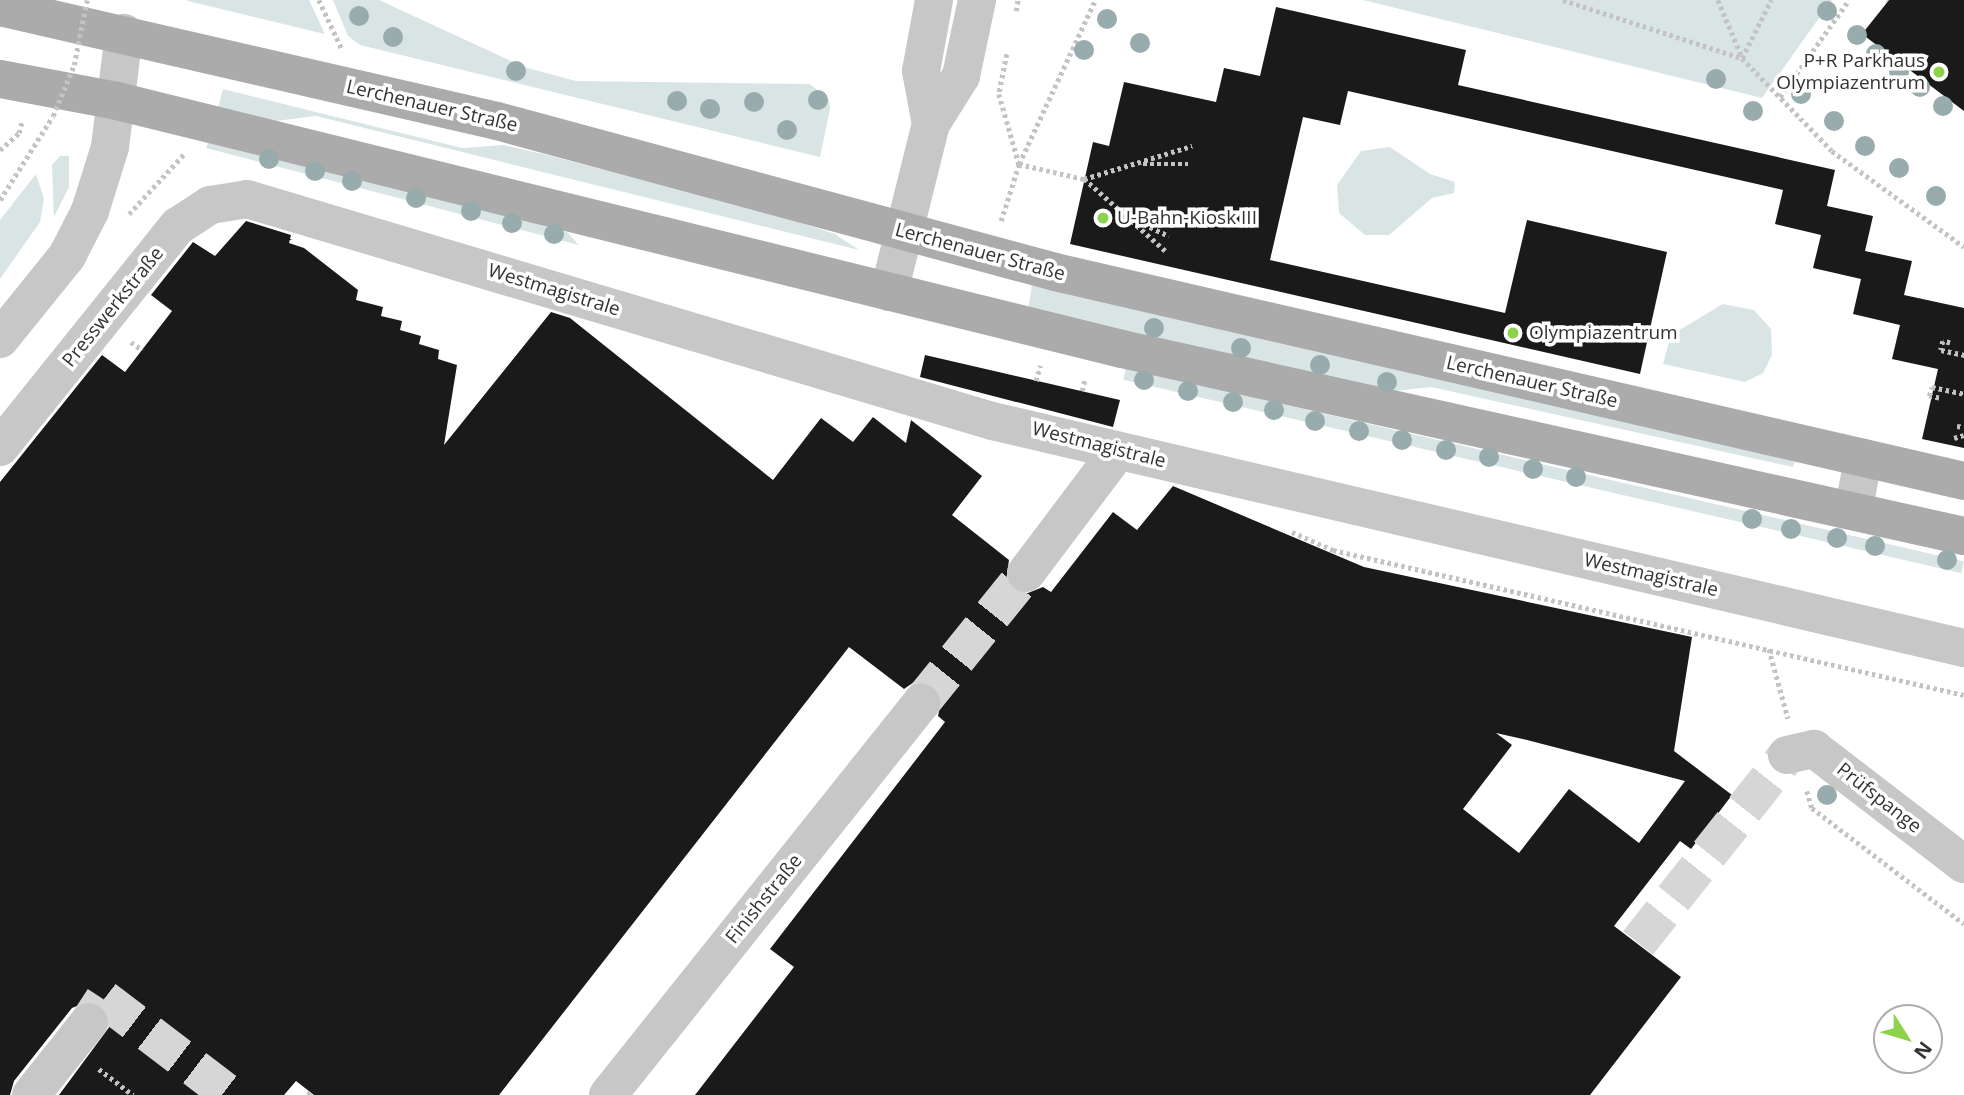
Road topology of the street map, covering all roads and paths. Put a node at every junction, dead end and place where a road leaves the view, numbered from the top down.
1 (87, 0) edge
2 (319, 0) edge
3 (934, 0) edge
4 (977, 0) edge
5 (1018, 0) edge
6 (1095, 0) edge
7 (1563, 0) edge
8 (1718, 0) edge
9 (1849, 0) edge
10 (1770, 2) edge
11 (0, 7) edge
12 (1013, 27) dead end
13 (124, 33) junction
14 (1010, 40) dead end
15 (346, 56) dead end
16 (1742, 58) junction
17 (0, 79) edge
18 (1780, 97) junction
19 (117, 101) junction
20 (931, 124) junction
21 (19, 133) dead end
22 (1192, 146) dead end
23 (0, 150) edge
24 (1019, 164) junction
25 (1138, 164) junction
26 (1188, 164) dead end
27 (1084, 180) junction
28 (247, 199) joint
29 (0, 200) edge
30 (1127, 216) junction
31 (999, 231) dead end
32 (906, 233) junction
33 (1169, 236) dead end
34 (1964, 247) edge
35 (1165, 251) dead end
36 (889, 292) junction
37 (0, 339) edge
38 (1950, 343) dead end
39 (1964, 355) edge
40 (1086, 378) dead end
41 (1082, 391) dead end
42 (1964, 394) edge
43 (1939, 398) dead end
44 (1957, 426) dead end
45 (1964, 427) edge
46 (1964, 435) edge
47 (1954, 438) dead end
48 (0, 447) edge
49 (1118, 451) junction
50 (1863, 458) junction
51 (1964, 481) edge
52 (1854, 509) junction
53 (1964, 536) edge
54 (1026, 573) tunnel mouth
55 (1964, 648) edge
56 (921, 703) tunnel mouth
57 (1787, 755) dead end
58 (1812, 808) dead end
59 (1964, 864) edge
60 (1964, 924) edge
61 (89, 1022) tunnel mouth
62 (92, 1064) dead end
63 (31, 1095) edge
64 (133, 1095) edge
65 (608, 1095) edge

1 - 29 path, bridge
2 - 15 path
3 - 20 street
4 - 20 street
5 - 12 path
6 - 24 path
7 - 16 path
8 - 16 path
9 - 18 path
10 - 16 path
11 - 13 main road, Lerchenauer Straße
13 - 19 street
13 - 32 main road, Lerchenauer Straße
14 - 24 path
16 - 18 path
17 - 19 main road
18 - 34 path
19 - 36 main road
19 - 37 street
20 - 32 street
21 - 23 path
22 - 25 path
24 - 27 path
24 - 31 path
25 - 26 path
25 - 27 path
27 - 30 path
28 - 48 street, Presswerkstraße
28 - 49 street, Westmagistrale
30 - 33 path
30 - 35 path
32 - 36 street
32 - 50 main road, Lerchenauer Straße
36 - 52 main road
38 - 39 path
40 - 41 path
42 - 43 path
44 - 45 path
46 - 47 path
49 - 54 street
49 - 55 street, Westmagistrale
50 - 51 main road, Lerchenauer Straße
50 - 52 street
52 - 53 main road
56 - 65 street, Finishstraße
57 - 59 street, Prüfspange
58 - 60 path
61 - 63 street
62 - 64 path

